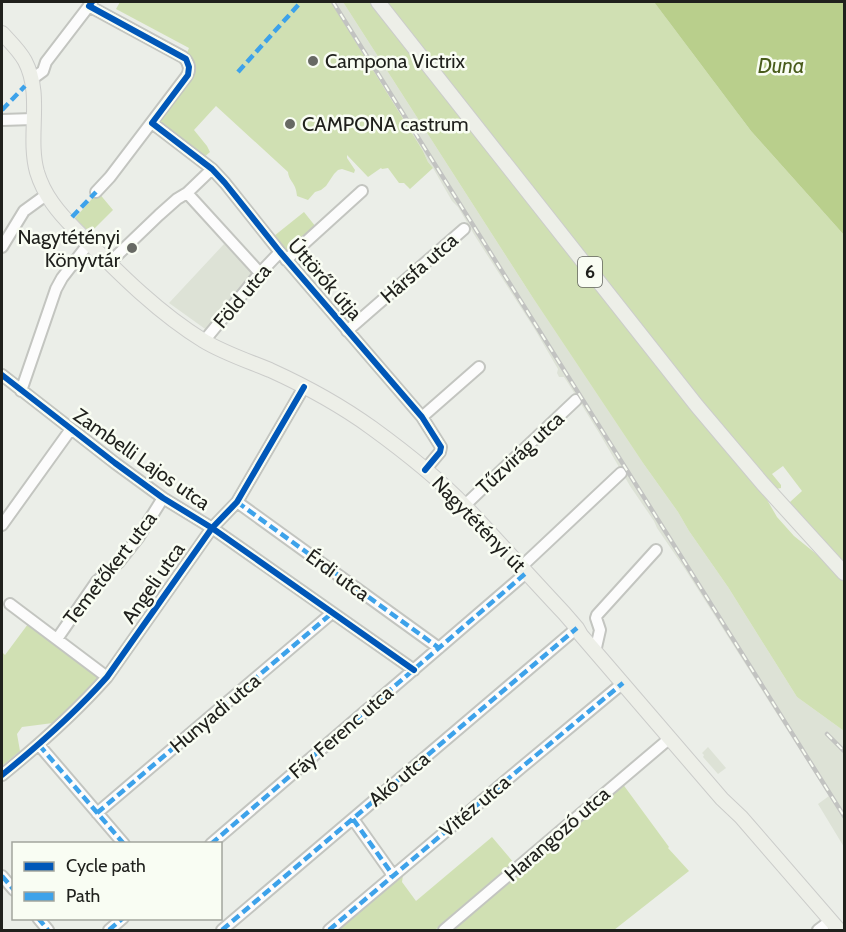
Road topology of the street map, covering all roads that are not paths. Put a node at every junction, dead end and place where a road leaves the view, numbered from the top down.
1 (378, 2) edge
2 (91, 4) edge
3 (2, 33) edge
4 (30, 73) junction
5 (33, 119) junction
6 (2, 120) edge
7 (152, 123) junction
8 (212, 169) junction
9 (362, 191) dead end
10 (96, 192) dead end
11 (188, 193) junction
12 (46, 195) junction
13 (464, 229) dead end
14 (89, 243) junction
15 (2, 247) edge
16 (283, 256) junction
17 (109, 263) junction
18 (260, 273) junction
19 (348, 331) junction
20 (204, 341) junction
21 (479, 367) dead end
22 (2, 375) edge
23 (304, 387) junction
24 (21, 391) junction
25 (576, 400) dead end
26 (422, 417) junction
27 (71, 429) junction
28 (425, 470) junction
29 (621, 473) dead end
30 (163, 498) junction
31 (237, 502) junction
32 (464, 506) junction
33 (2, 525) edge
34 (212, 528) junction
35 (656, 550) dead end
36 (524, 570) junction
37 (844, 573) edge
38 (9, 604) dead end
39 (332, 613) junction
40 (577, 628) junction
41 (57, 639) junction
42 (440, 648) junction
43 (595, 652) junction
44 (414, 670) junction
45 (107, 677) junction
46 (623, 684) junction
47 (670, 738) junction
48 (39, 745) junction
49 (2, 775) edge
50 (97, 813) junction
51 (353, 819) junction
52 (123, 842) edge
53 (212, 842) edge
54 (2, 876) edge
55 (392, 878) junction
56 (12, 888) edge
57 (121, 920) edge
58 (834, 926) edge
59 (109, 930) edge
60 (222, 930) edge
61 (329, 930) edge
62 (444, 930) edge
63 (818, 930) edge

1 - 37 main road, 6
2 - 4 street
2 - 7 street
3 - 4 main road
4 - 5 main road, Nagytétényi út
5 - 6 street
5 - 12 main road, Nagytétényi út
7 - 8 street, Úttörők útja
7 - 10 street
8 - 11 street
8 - 16 street, Úttörők útja
9 - 16 street, Föld utca
11 - 17 street
11 - 18 street
12 - 14 main road, Nagytétényi út
12 - 15 street
13 - 19 street, Hársfa utca
14 - 17 main road, Nagytétényi út
14 - 24 street
16 - 18 street, Föld utca
16 - 19 street, Úttörők útja
17 - 20 main road, Nagytétényi út
18 - 20 street, Föld utca
19 - 26 street, Úttörők útja
20 - 23 main road, Nagytétényi út
21 - 26 street
22 - 24 street, Zambelli Lajos utca
23 - 28 main road, Nagytétényi út
23 - 31 street, Angeli utca
24 - 27 street, Zambelli Lajos utca
25 - 32 street, Tűzvirág utca
26 - 28 street, Úttörők útja
27 - 30 street, Zambelli Lajos utca
27 - 33 street
28 - 32 main road, Nagytétényi út
29 - 36 street, Fáy Ferenc utca
30 - 34 street, Zambelli Lajos utca
30 - 41 street, Temetőkert utca
31 - 34 street, Angeli utca
31 - 42 street, Érdi utca
32 - 36 main road, Nagytétényi út
34 - 39 street, Zambelli Lajos utca
34 - 45 street, Angeli utca
35 - 43 street
36 - 40 main road, Nagytétényi út
36 - 42 street, Fáy Ferenc utca
38 - 41 street
39 - 44 street, Zambelli Lajos utca
39 - 50 street, Hunyadi utca
40 - 43 main road, Nagytétényi út
40 - 51 street, Akó utca
41 - 45 street
42 - 44 street, Fáy Ferenc utca
43 - 46 main road, Nagytétényi út
44 - 53 street, Fáy Ferenc utca
45 - 48 street, Angeli utca
46 - 47 main road, Nagytétényi út
46 - 55 street, Vitéz utca
47 - 58 main road, Nagytétényi út
47 - 62 street, Harangozó utca
48 - 49 street, Angeli utca
48 - 50 street
50 - 52 street
51 - 55 street
51 - 60 street, Akó utca
54 - 56 street
55 - 61 street, Vitéz utca
57 - 59 street
58 - 63 street

